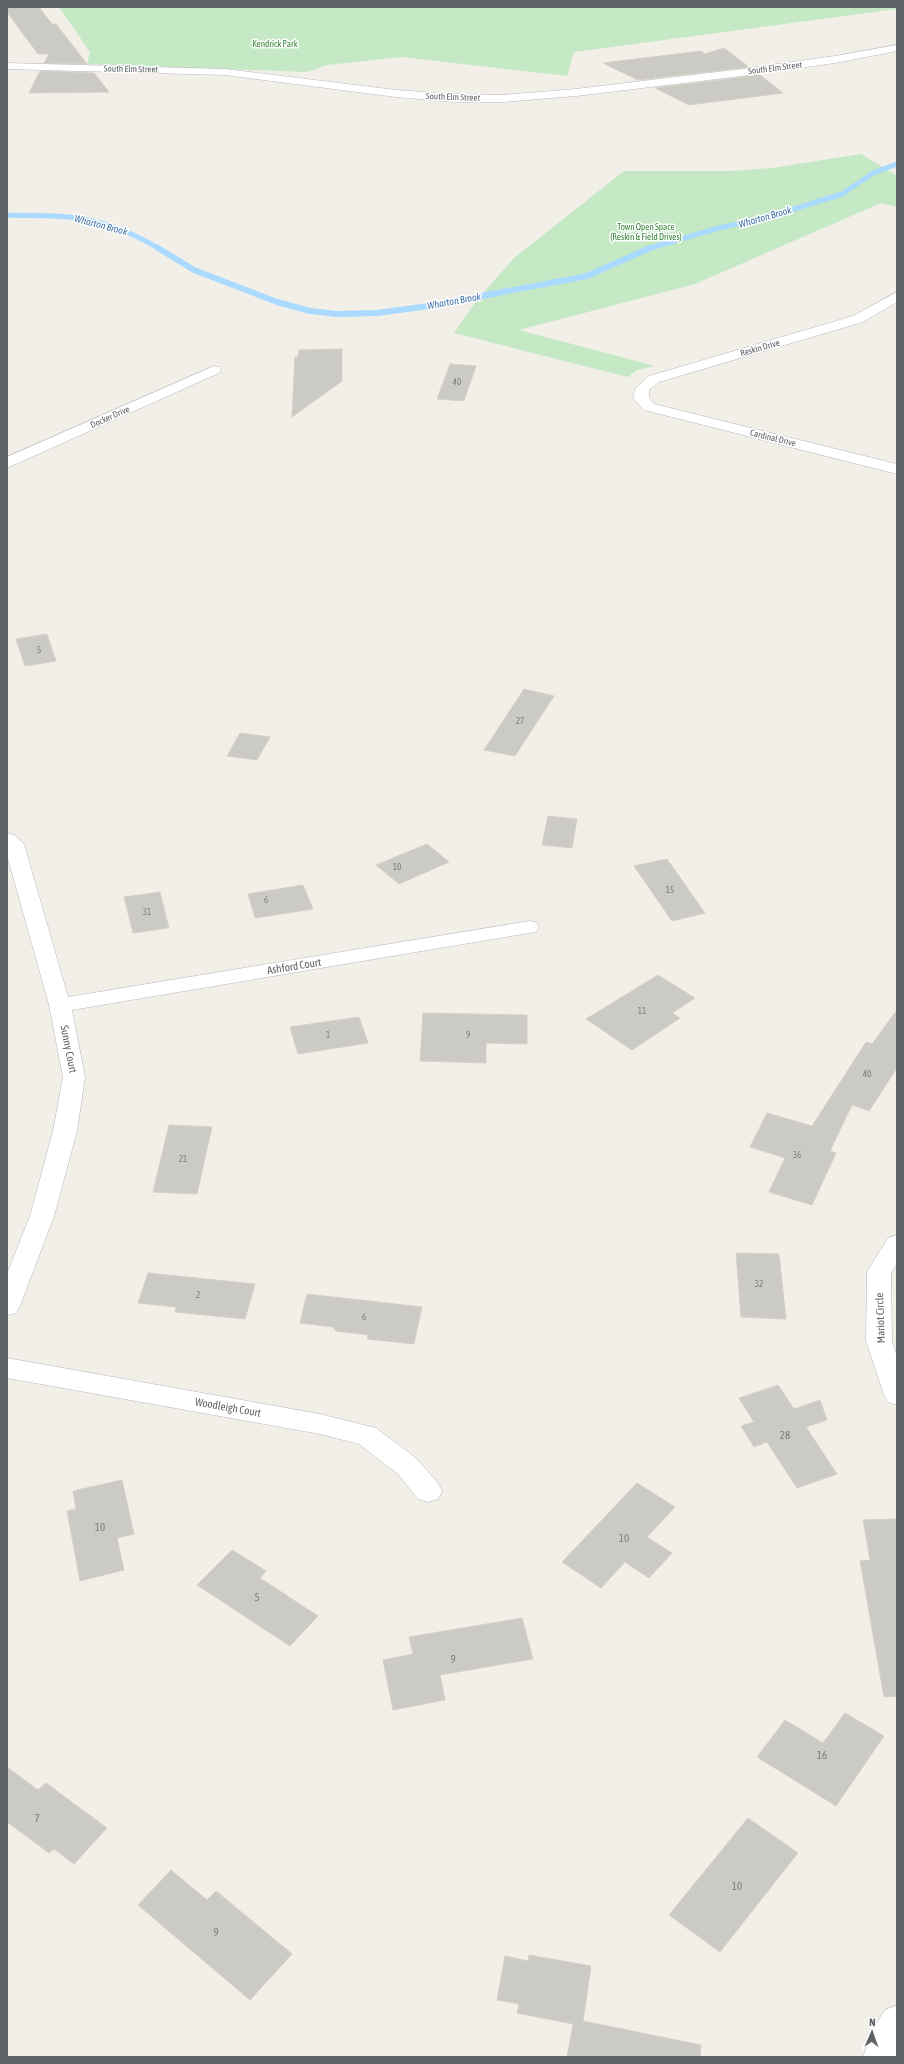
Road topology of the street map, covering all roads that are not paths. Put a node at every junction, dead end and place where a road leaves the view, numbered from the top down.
1 (897, 48) edge
2 (7, 66) edge
3 (897, 296) edge
4 (214, 370) dead end
5 (649, 407) joint
6 (7, 463) edge
7 (897, 469) edge
8 (7, 839) edge
9 (529, 927) dead end
10 (60, 1006) junction
11 (897, 1244) edge
12 (7, 1306) edge
13 (7, 1368) edge
14 (897, 1395) edge
15 (428, 1491) dead end
16 (897, 2022) edge
17 (880, 2057) edge

1 - 2 street, South Elm Street
3 - 5 street, Reskin Drive
4 - 6 street, Docker Drive
5 - 7 street, Cardinal Drive
8 - 10 street, Sunny Court
9 - 10 street, Ashford Court
10 - 12 street, Sunny Court
11 - 14 street, Mariot Circle
13 - 15 street, Woodleigh Court
16 - 17 street

